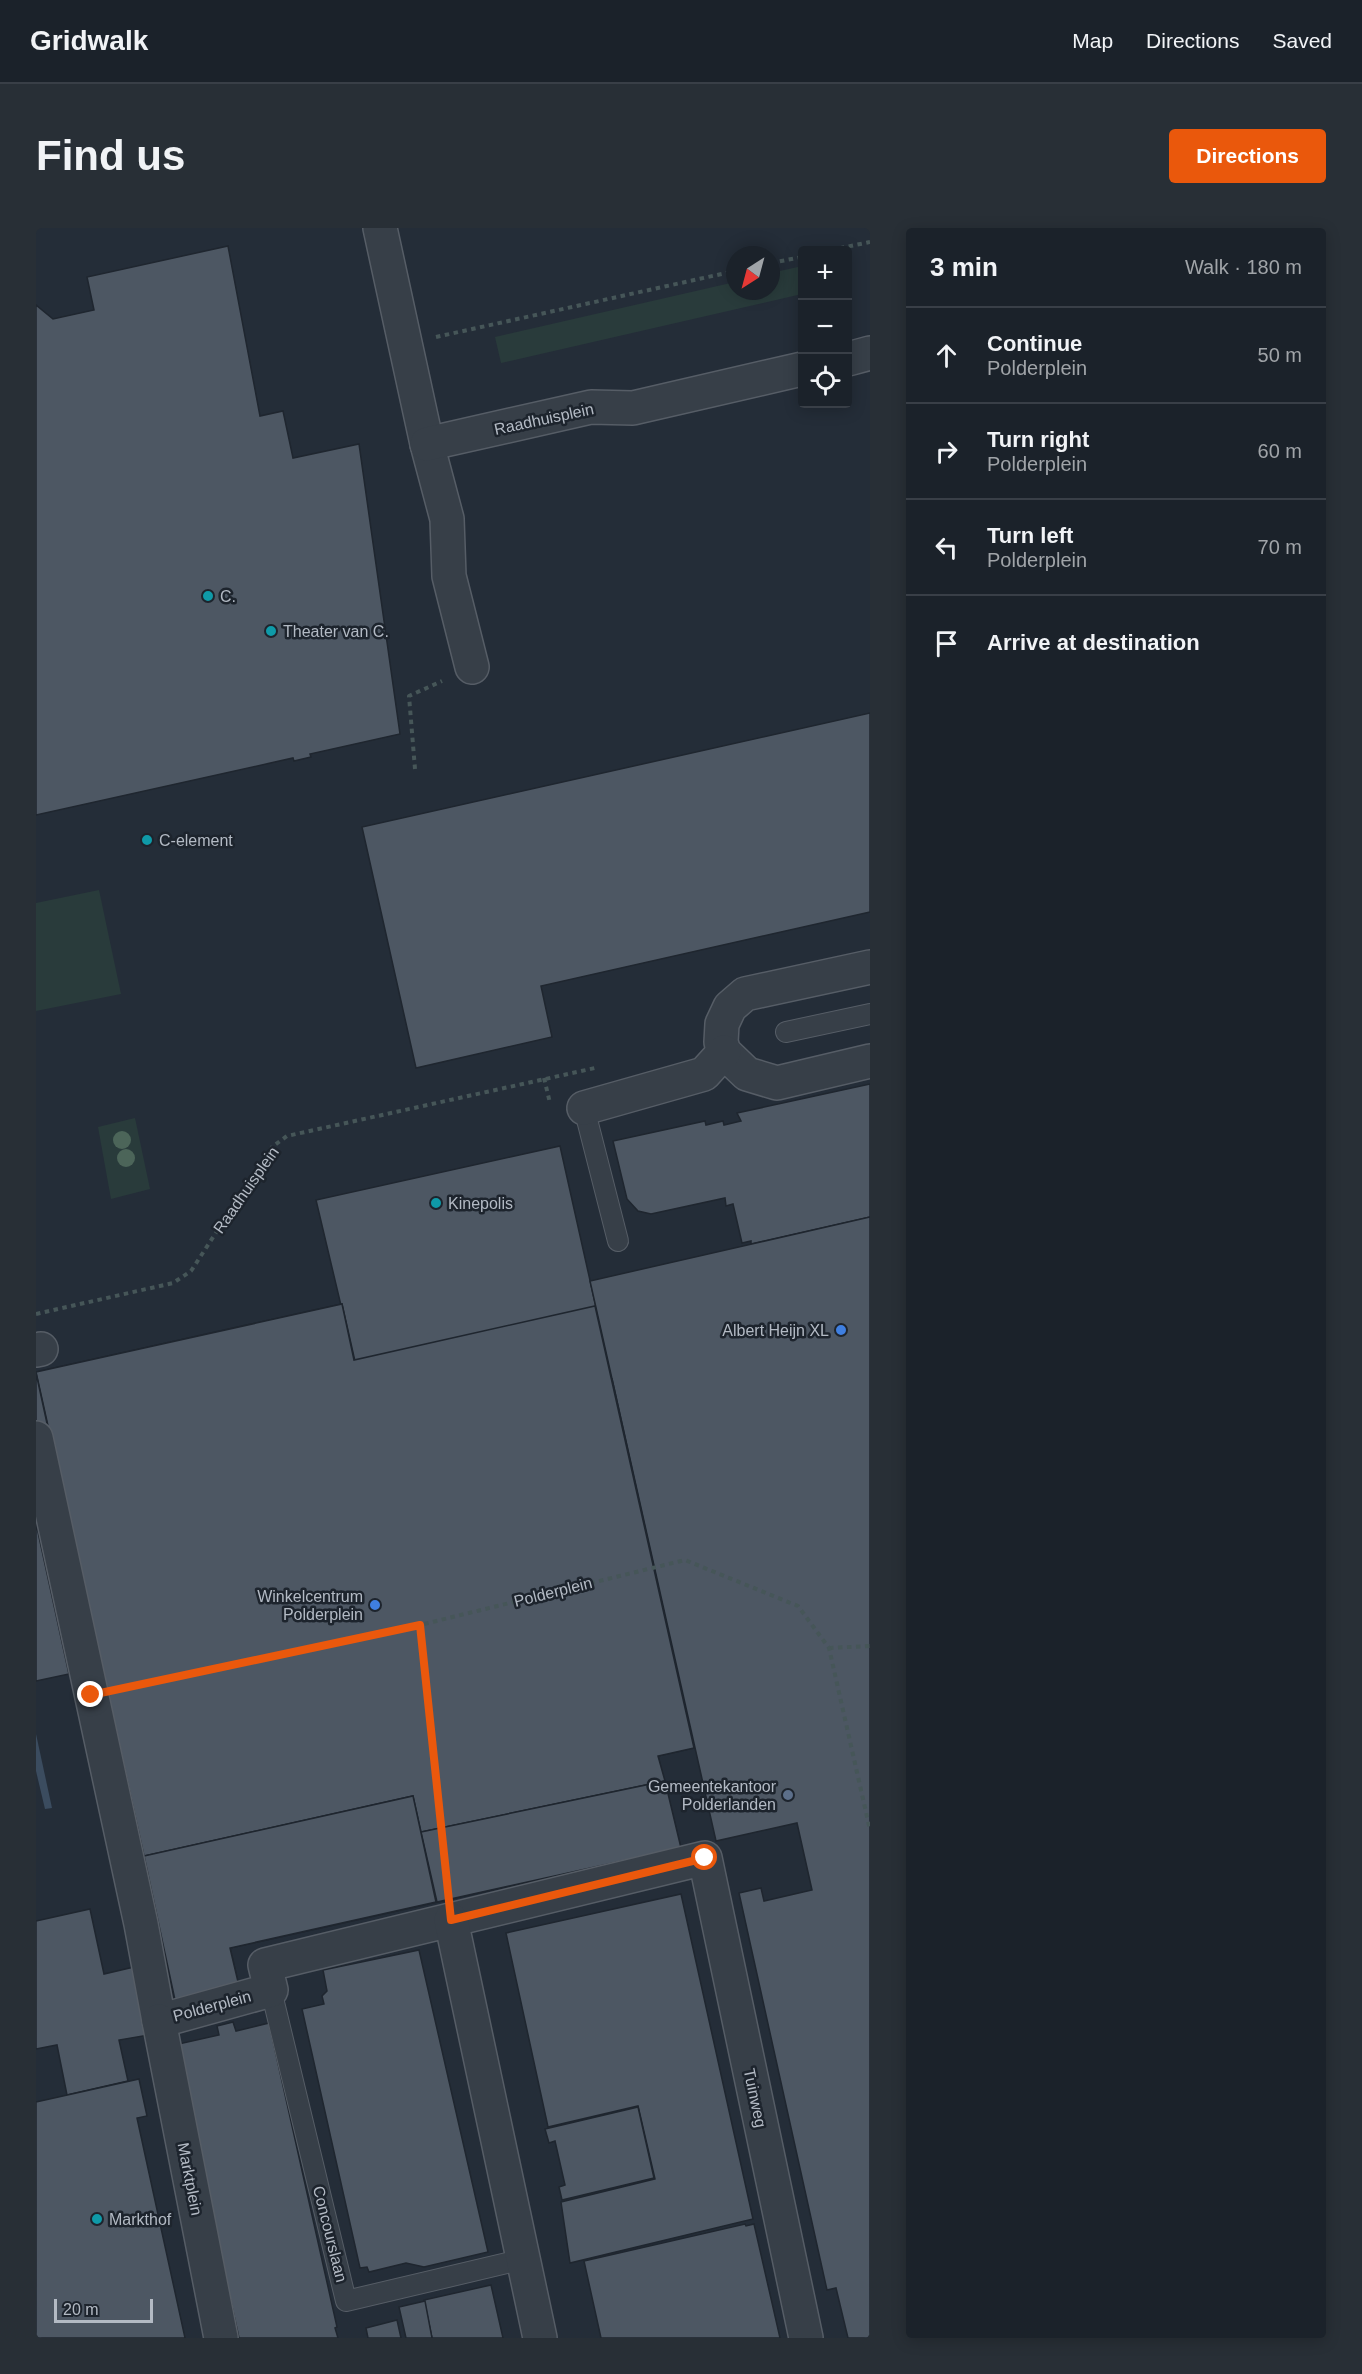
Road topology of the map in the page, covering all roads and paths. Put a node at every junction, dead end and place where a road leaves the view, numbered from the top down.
1 (380, 228) edge
2 (870, 243) edge
3 (852, 246) edge
4 (798, 257) edge
5 (780, 261) edge
6 (726, 273) edge
7 (406, 345) junction
8 (870, 353) edge
9 (852, 358) edge
10 (798, 370) edge
11 (427, 444) junction
12 (472, 667) joint
13 (416, 769) dead end
14 (870, 967) edge
15 (870, 1014) edge
16 (786, 1032) dead end
17 (724, 1052) junction
18 (870, 1061) edge
19 (544, 1078) dead end
20 (584, 1108) joint
21 (618, 1241) dead end
22 (36, 1314) edge
23 (36, 1438) edge
24 (420, 1625) junction
25 (870, 1646) edge
26 (829, 1648) junction
27 (91, 1695) junction
28 (870, 1830) edge
29 (705, 1858) joint
30 (451, 1920) junction
31 (271, 1990) junction
32 (159, 2021) junction
33 (524, 2259) junction
34 (220, 2338) edge
35 (540, 2338) edge
36 (806, 2338) edge

1 - 7 street
2 - 3 path
4 - 5 path
6 - 7 path
7 - 11 street
8 - 9 street
10 - 11 street, Raadhuisplein
11 - 12 street
12 - 13 path
14 - 17 street
15 - 16 lane
17 - 18 street
17 - 20 street
19 - 22 path, Raadhuisplein
20 - 21 lane
23 - 27 street, Polderplein
24 - 26 path, Polderplein
24 - 27 path, Polderplein
24 - 30 path
25 - 26 path
26 - 28 path
27 - 32 street, Polderplein
29 - 30 street, Polderplein
29 - 36 street, Tuinweg
30 - 31 street, Polderplein
30 - 33 street
31 - 32 street, Polderplein
31 - 33 lane, Concourslaan
32 - 34 street, Marktplein
33 - 35 street

